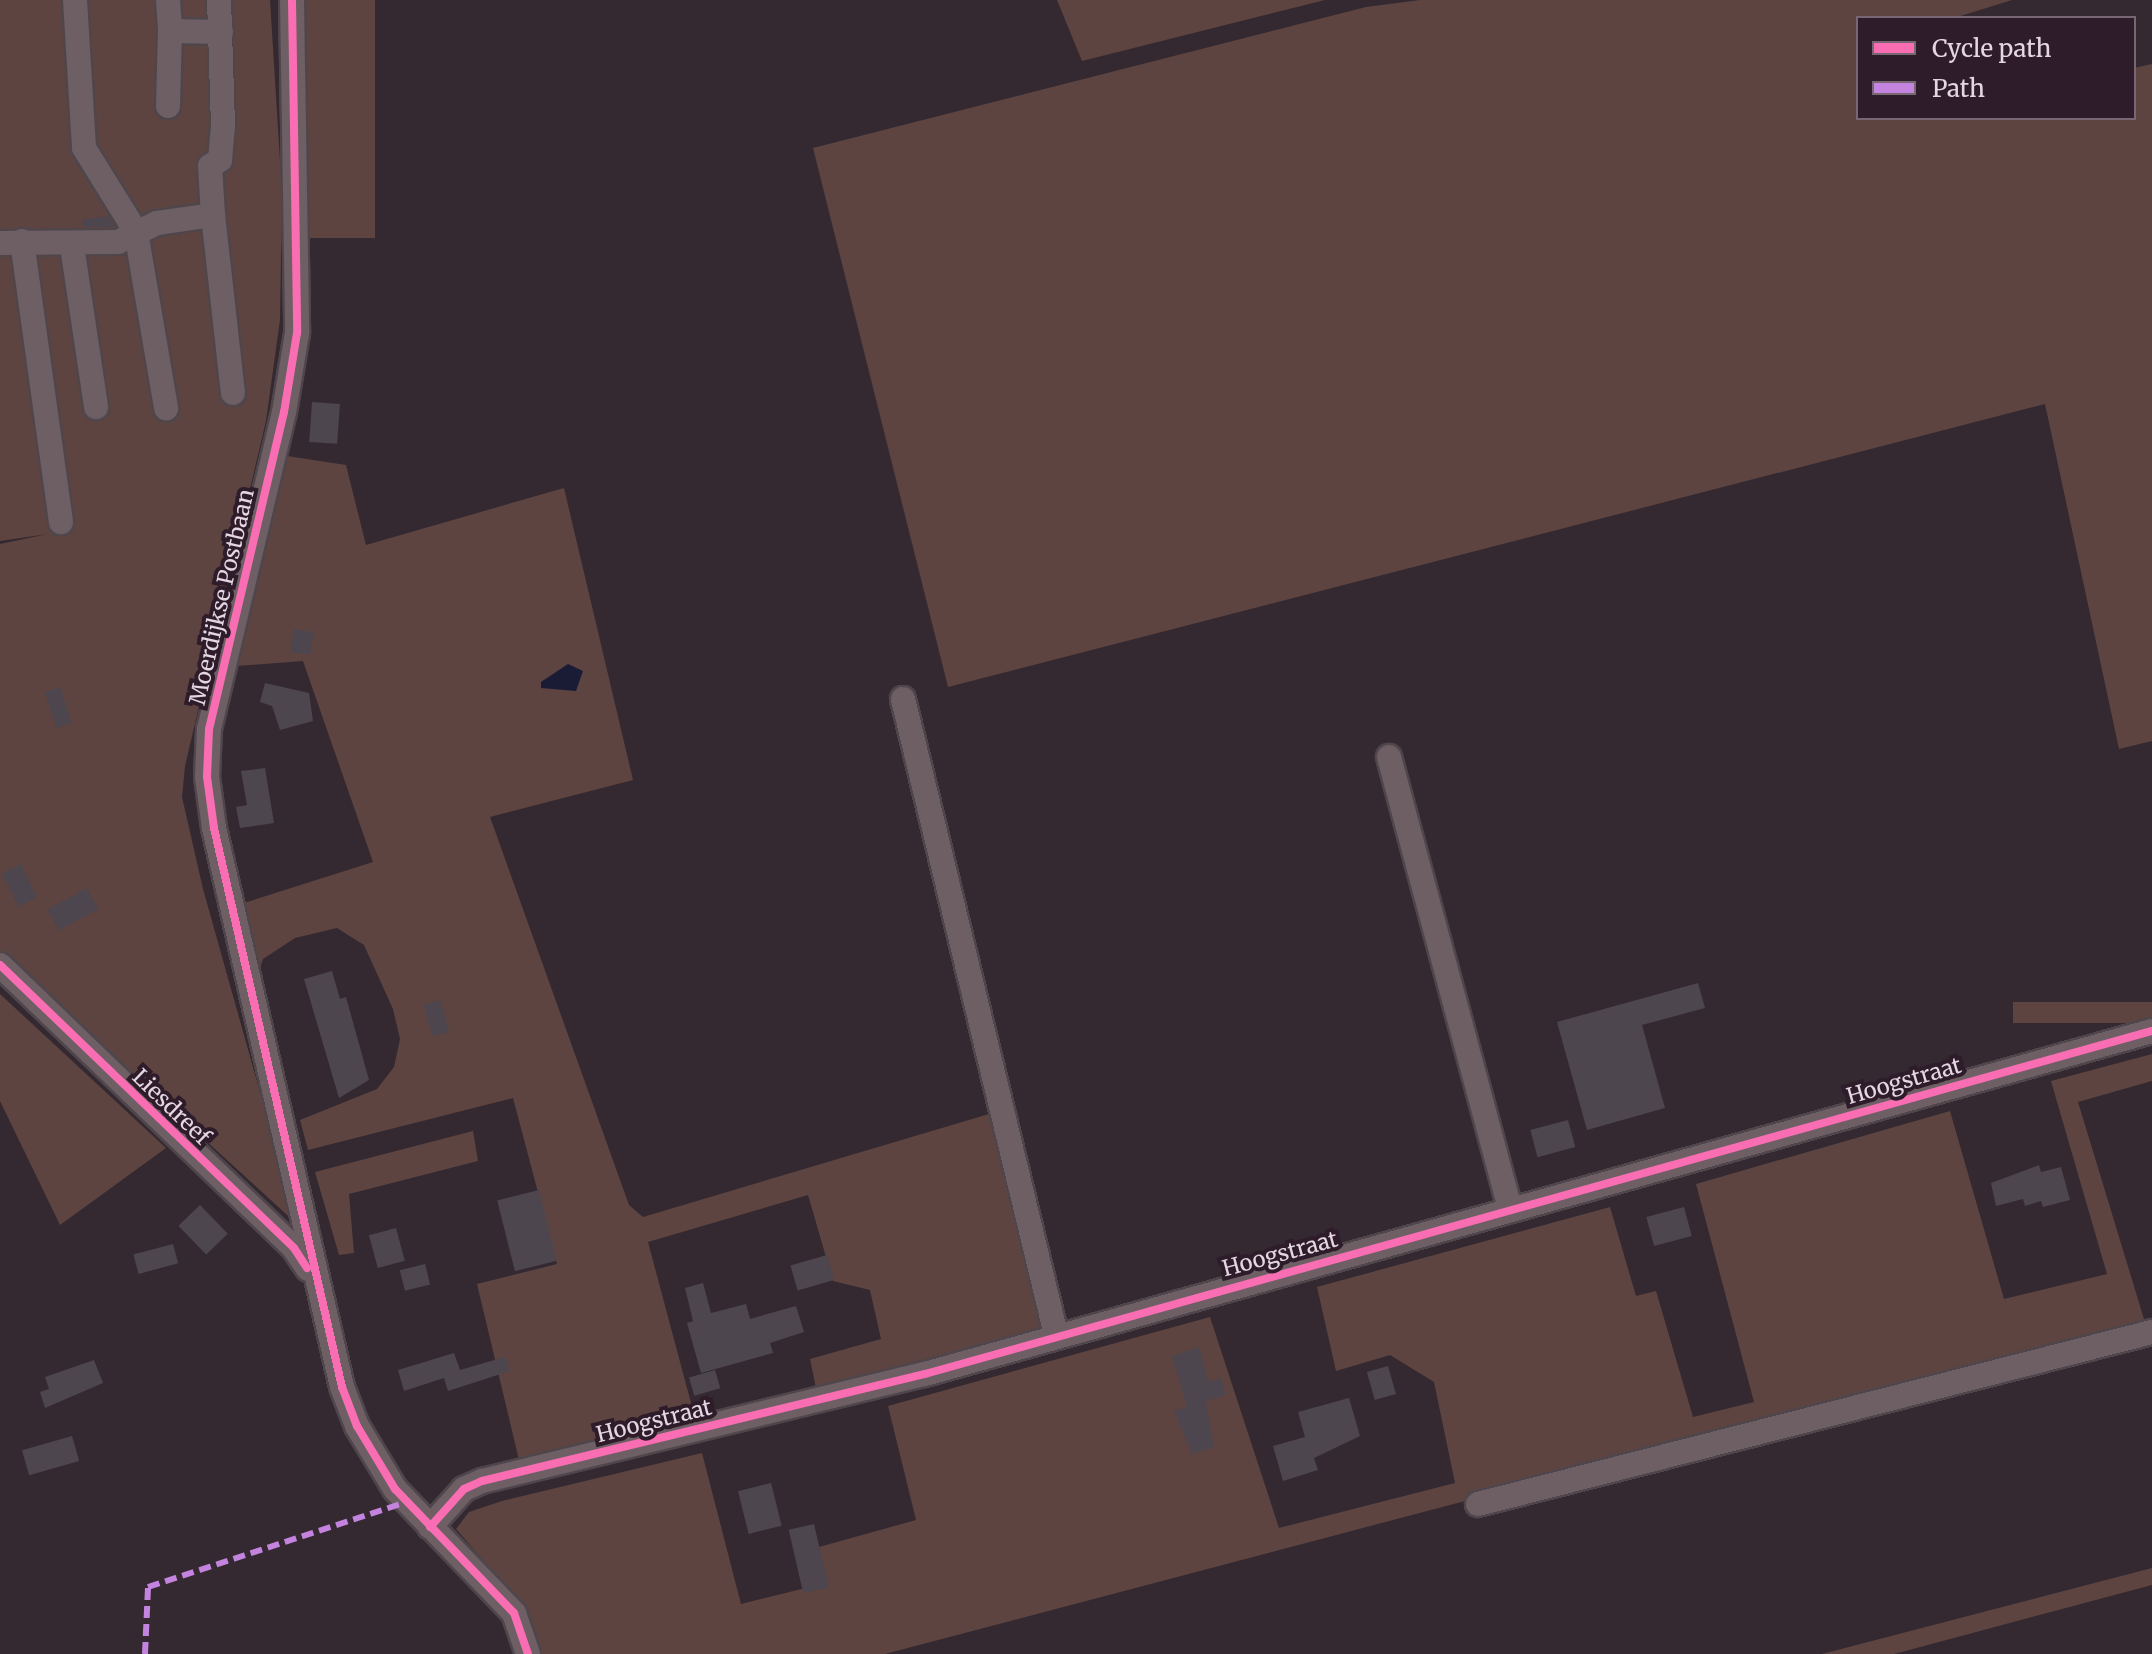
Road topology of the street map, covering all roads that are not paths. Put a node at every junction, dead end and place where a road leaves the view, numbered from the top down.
1 (75, 0) edge
2 (168, 0) edge
3 (219, 0) edge
4 (292, 0) edge
5 (170, 31) junction
6 (221, 32) junction
7 (168, 106) dead end
8 (213, 215) junction
9 (136, 232) junction
10 (11, 242) edge
11 (72, 246) junction
12 (233, 393) dead end
13 (96, 407) dead end
14 (166, 408) dead end
15 (61, 522) dead end
16 (903, 699) dead end
17 (1389, 757) dead end
18 (0, 965) edge
19 (2152, 1031) edge
20 (1510, 1210) junction
21 (313, 1278) junction
22 (2152, 1332) edge
23 (1056, 1335) junction
24 (1478, 1504) dead end
25 (430, 1527) junction
26 (528, 1654) edge

1 - 9 street
2 - 5 street
3 - 6 street
4 - 21 street, Moerdijkse Postbaan
5 - 6 street
5 - 7 street
6 - 8 street
8 - 9 street
8 - 12 street
9 - 11 street
9 - 14 street
10 - 11 street
10 - 15 street
11 - 13 street
16 - 23 street
17 - 20 street
18 - 21 street, Liesdreef
19 - 20 street, Hoogstraat
20 - 23 street, Hoogstraat
21 - 25 street, Moerdijkse Postbaan
22 - 24 street
23 - 25 street, Hoogstraat
25 - 26 street, Moerdijkse Postbaan

